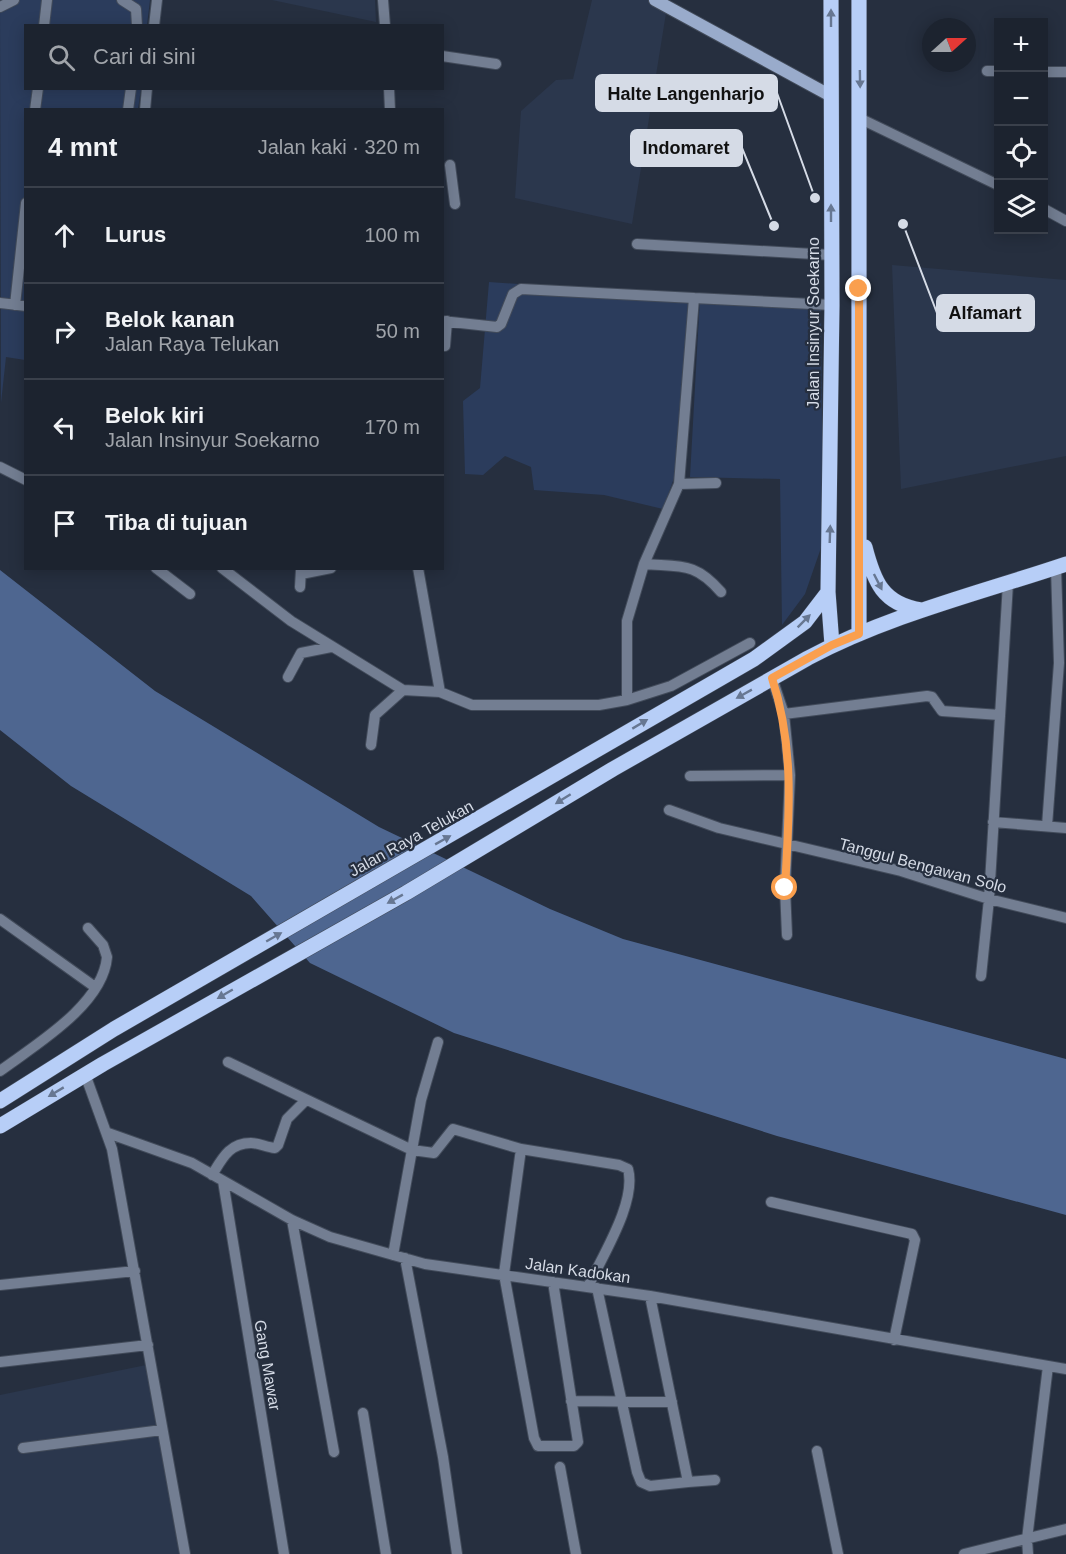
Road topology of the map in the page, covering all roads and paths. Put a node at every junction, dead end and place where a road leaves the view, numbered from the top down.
1 (14, 0) edge
2 (47, 0) edge
3 (122, 0) edge
4 (157, 0) edge
5 (383, 0) edge
6 (654, 0) edge
7 (831, 0) edge
8 (859, 0) edge
9 (0, 7) edge
10 (44, 24) edge
11 (137, 24) edge
12 (154, 24) edge
13 (385, 24) edge
14 (444, 56) edge
15 (496, 63) dead end
16 (1048, 72) edge
17 (1066, 72) edge
18 (38, 90) edge
19 (130, 90) edge
20 (147, 90) edge
21 (389, 90) edge
22 (831, 96) junction
23 (35, 108) edge
24 (128, 108) edge
25 (145, 108) edge
26 (390, 108) edge
27 (861, 119) junction
28 (450, 165) dead end
29 (447, 179) edge
30 (994, 184) edge
31 (455, 204) dead end
32 (1048, 211) edge
33 (1066, 221) edge
34 (24, 237) edge
35 (637, 244) dead end
36 (831, 255) junction
37 (859, 289) junction
38 (694, 298) junction
39 (832, 299) junction
40 (0, 303) edge
41 (20, 306) edge
42 (445, 321) edge
43 (859, 323) junction
44 (832, 325) junction
45 (445, 346) dead end
46 (0, 466) edge
47 (24, 479) edge
48 (716, 483) dead end
49 (679, 484) junction
50 (861, 529) junction
51 (644, 564) junction
52 (1061, 566) edge
53 (159, 570) edge
54 (225, 570) edge
55 (418, 570) edge
56 (301, 571) edge
57 (1008, 583) junction
58 (300, 587) dead end
59 (721, 592) dead end
60 (828, 592) junction
61 (190, 594) dead end
62 (921, 610) junction
63 (859, 634) junction
64 (750, 643) dead end
65 (832, 645) junction
66 (331, 647) junction
67 (288, 677) dead end
68 (772, 678) junction
69 (403, 690) junction
70 (440, 692) junction
71 (627, 700) junction
72 (784, 714) junction
73 (1000, 715) junction
74 (371, 745) dead end
75 (790, 775) junction
76 (690, 776) dead end
77 (669, 810) dead end
78 (993, 822) junction
79 (1047, 826) junction
80 (1066, 828) edge
81 (788, 845) junction
82 (989, 899) junction
83 (1066, 918) edge
84 (0, 919) edge
85 (88, 928) dead end
86 (787, 935) dead end
87 (981, 976) dead end
88 (95, 987) junction
89 (438, 1042) dead end
90 (228, 1062) dead end
91 (0, 1071) edge
92 (85, 1074) junction
93 (0, 1101) edge
94 (305, 1101) junction
95 (0, 1126) edge
96 (108, 1133) junction
97 (412, 1149) junction
98 (521, 1149) junction
99 (212, 1175) junction
100 (223, 1181) junction
101 (771, 1202) dead end
102 (292, 1220) junction
103 (393, 1255) junction
104 (405, 1258) junction
105 (135, 1271) junction
106 (504, 1274) junction
107 (553, 1282) junction
108 (0, 1285) edge
109 (593, 1288) junction
110 (650, 1296) junction
111 (894, 1340) junction
112 (148, 1344) junction
113 (0, 1362) edge
114 (1048, 1366) junction
115 (1066, 1370) edge
116 (571, 1401) junction
117 (622, 1402) junction
118 (672, 1402) junction
119 (363, 1413) dead end
120 (162, 1430) junction
121 (23, 1448) dead end
122 (817, 1451) dead end
123 (334, 1452) dead end
124 (560, 1467) dead end
125 (715, 1480) dead end
126 (688, 1482) junction
127 (1066, 1529) edge
128 (1026, 1539) junction
129 (185, 1554) edge
130 (284, 1554) edge
131 (386, 1554) edge
132 (457, 1554) edge
133 (576, 1554) edge
134 (838, 1554) edge
135 (963, 1554) edge
136 (1028, 1554) edge

1 - 9 street
2 - 10 street
3 - 11 street
4 - 12 street
5 - 13 street
6 - 22 main road
22 -> 7 main road, Jalan Insinyur Soekarno
8 -> 27 main road
14 - 15 street
16 - 17 street
18 - 23 street
19 - 24 street
20 - 25 street
21 - 26 street
36 -> 22 main road, Jalan Insinyur Soekarno
27 - 30 street
27 - 37 main road
28 - 29 street
29 - 31 street
32 - 33 street
34 - 41 street
35 - 36 street
36 - 39 main road, Jalan Insinyur Soekarno
37 - 39 main road
37 - 43 main road
38 - 39 street
38 - 42 street
38 - 49 street
39 - 44 main road, Jalan Insinyur Soekarno
40 - 41 street
42 - 45 street
43 - 44 main road
43 - 50 main road
60 -> 44 main road, Jalan Insinyur Soekarno
46 - 47 street
48 - 49 street
49 - 51 street
50 -> 62 main road
50 - 63 main road
51 - 59 street
51 - 71 street
52 - 57 main road
52 - 79 street
53 - 61 street
54 - 66 street
55 - 70 street
56 - 58 street
57 - 62 main road
57 - 73 street
60 - 65 main road, Jalan Insinyur Soekarno
93 -> 60 main road, Jalan Raya Telukan
62 - 63 main road
63 - 65 main road
64 - 71 street
65 - 68 main road
66 - 67 street
66 - 69 street
68 - 72 street
68 -> 92 main road
69 - 70 street
69 - 74 street
70 - 71 street
72 - 73 street
72 - 75 street
73 - 78 street
75 - 76 street
75 - 81 street
77 - 81 street, Tanggul Bengawan Solo
78 - 79 street
78 - 82 street
79 - 80 street
81 - 82 street, Tanggul Bengawan Solo
81 - 86 street
82 - 83 street, Tanggul Bengawan Solo
82 - 87 street
84 - 88 street
85 - 88 street
88 - 91 street
89 - 97 street
90 - 94 street
92 -> 95 main road
92 - 96 street
94 - 97 street
94 - 99 street
96 - 99 street, Jalan Kadokan
96 - 105 street
97 - 98 street
97 - 103 street
98 - 106 street
98 - 109 street
99 - 100 street, Jalan Kadokan
100 - 102 street, Jalan Kadokan
100 - 130 street, Gang Mawar
101 - 111 street
102 - 103 street, Jalan Kadokan
102 - 123 street
103 - 104 street, Jalan Kadokan
104 - 106 street, Jalan Kadokan
104 - 132 street
105 - 108 street
105 - 112 street
106 - 107 street, Jalan Kadokan
106 - 116 street
107 - 109 street, Jalan Kadokan
107 - 116 street
109 - 110 street, Jalan Kadokan
109 - 117 street
110 - 111 street, Jalan Kadokan
110 - 118 street
111 - 114 street, Jalan Kadokan
112 - 113 street
112 - 120 street
114 - 115 street, Jalan Kadokan
114 - 128 street
116 - 117 street
117 - 118 street
117 - 126 street
118 - 126 street
119 - 131 street
120 - 121 street
120 - 129 street
122 - 134 street
124 - 133 street
125 - 126 street
127 - 128 street
128 - 135 street
128 - 136 street

